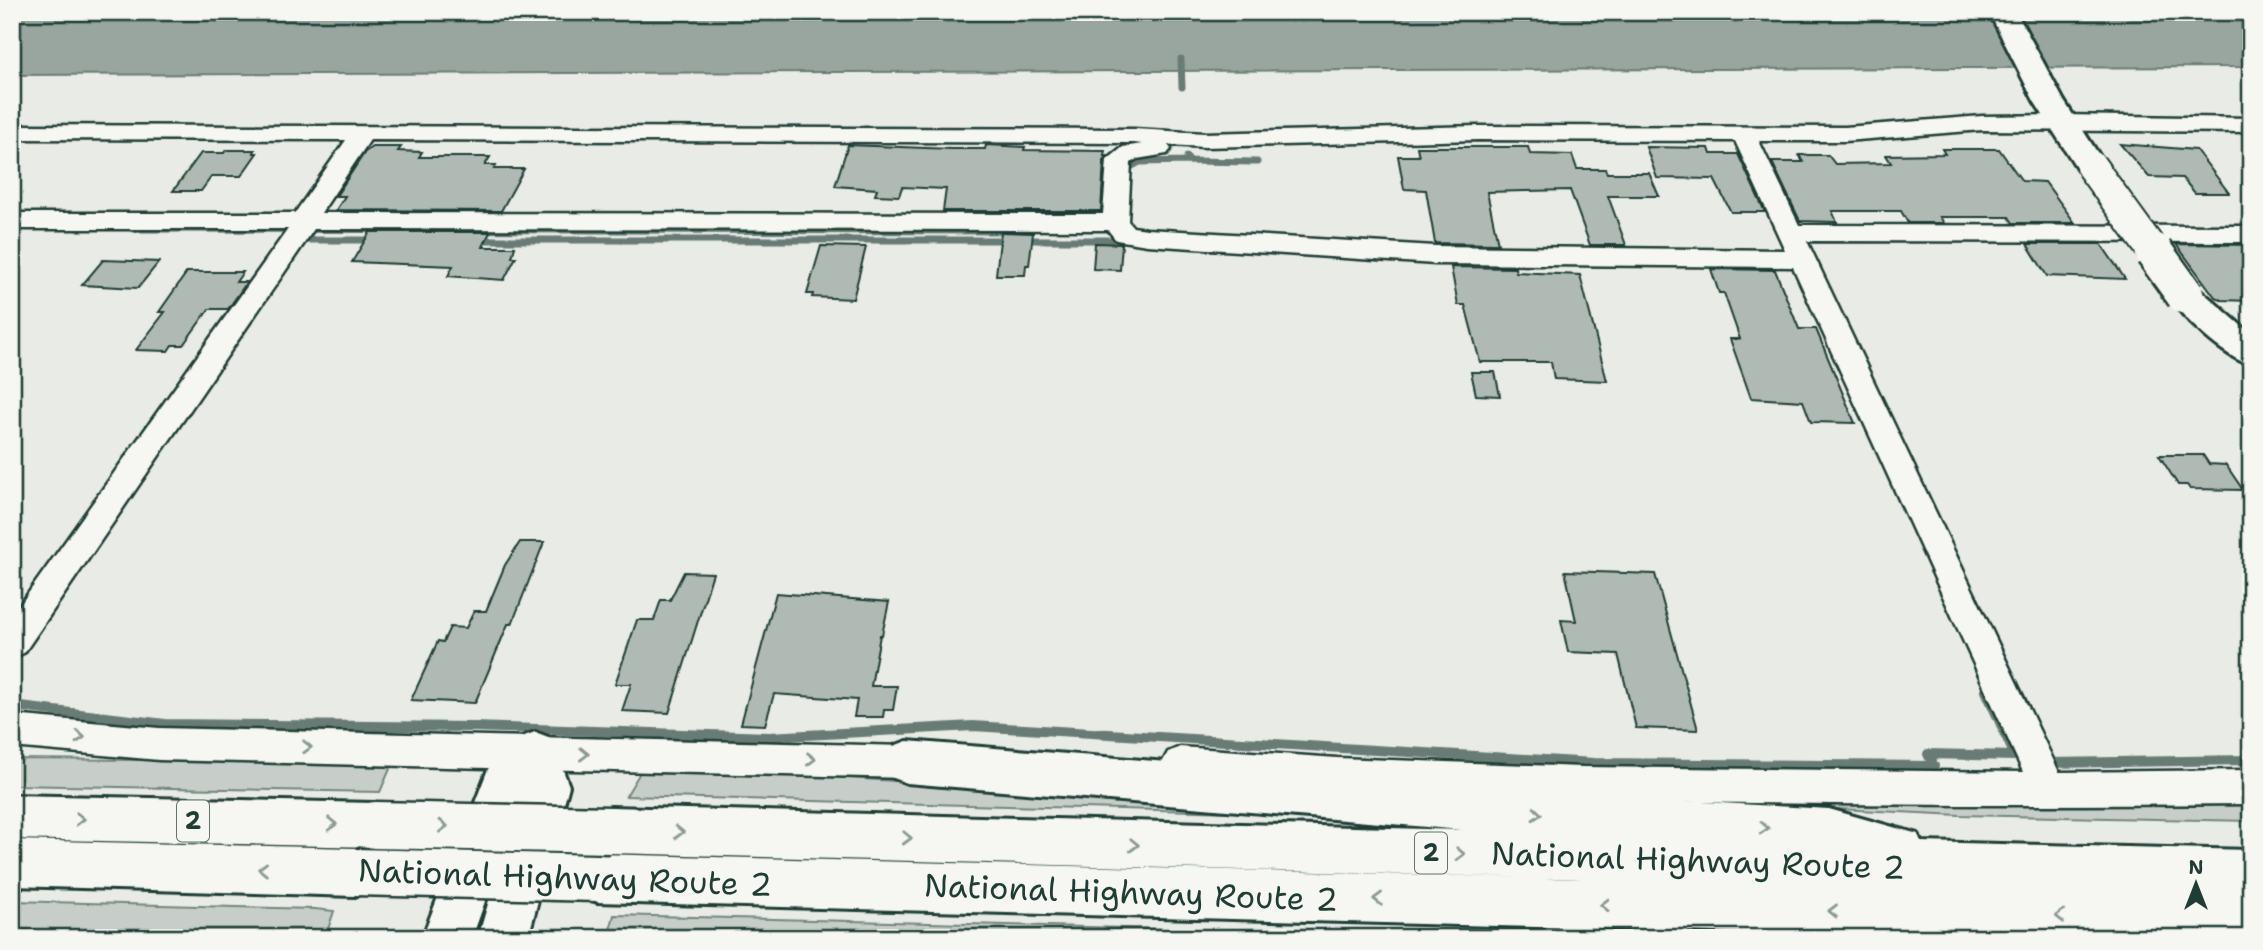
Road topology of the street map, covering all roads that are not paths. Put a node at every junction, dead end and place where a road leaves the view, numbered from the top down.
1 (2002, 12) edge
2 (2056, 111) junction
3 (2251, 125) edge
4 (12, 132) edge
5 (363, 133) junction
6 (1744, 134) junction
7 (1205, 140) junction
8 (12, 221) edge
9 (1115, 222) junction
10 (303, 224) junction
11 (2251, 234) edge
12 (1792, 244) junction
13 (2251, 352) edge
14 (12, 643) edge
15 (12, 731) edge
16 (535, 753) junction
17 (907, 762) junction
18 (2251, 787) edge
19 (2049, 789) junction
20 (12, 817) edge
21 (12, 863) edge
22 (1970, 867) junction
23 (2251, 874) edge
24 (2251, 921) edge
25 (447, 938) edge
26 (503, 938) edge

1 - 2 main road
2 - 3 street
2 - 6 street
2 - 13 main road, bridge
4 - 5 street
5 - 7 street
5 - 10 street
6 - 7 street
6 - 12 street
7 - 9 street
8 - 10 street
9 - 10 street
9 - 12 street
10 - 14 street
11 - 12 street
12 - 19 street
15 -> 16 street
16 -> 17 street
16 - 25 main road
16 - 26 main road
17 - 19 street
17 -> 22 main road
18 - 19 street
20 -> 22 main road, National Highway Route 2 / 2, bridge
24 -> 21 main road, National Highway Route 2 / 2, bridge
22 - 23 main road, National Highway Route 2 / 2

